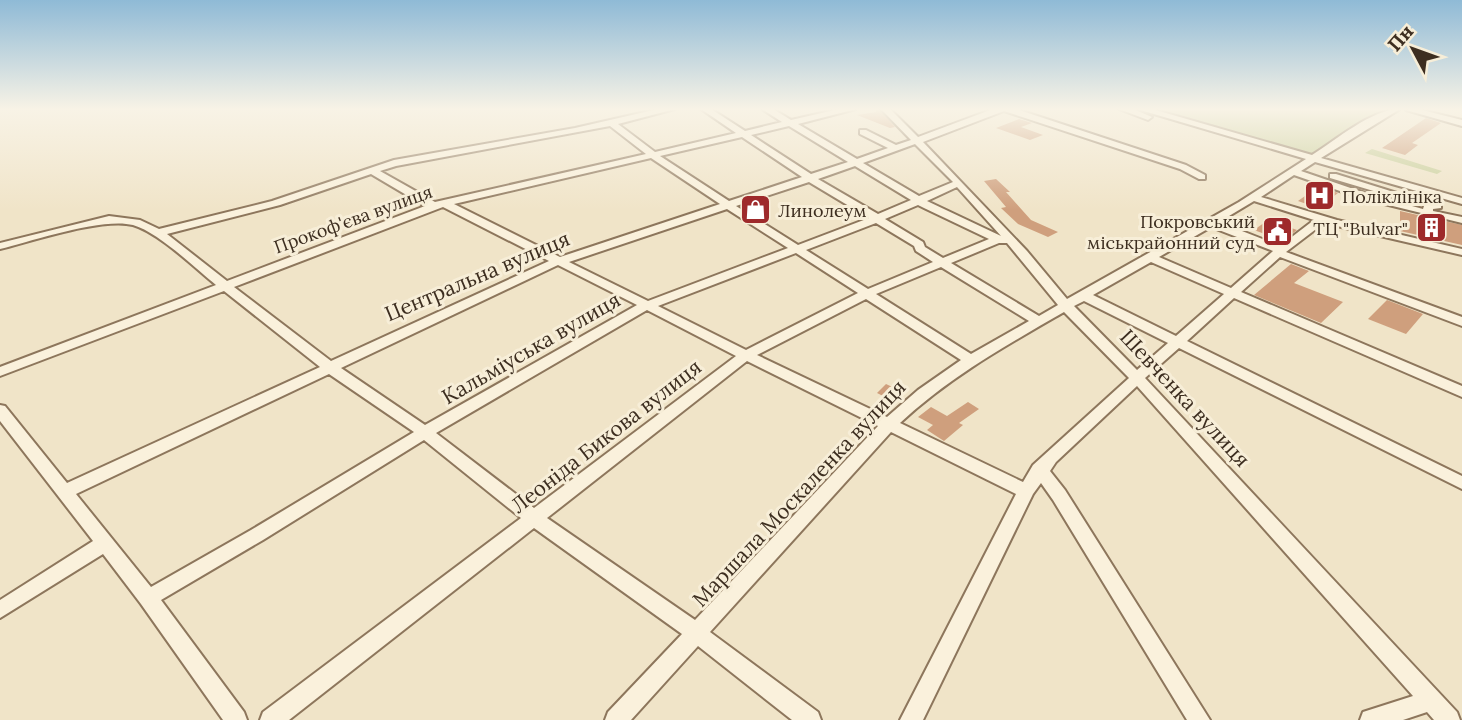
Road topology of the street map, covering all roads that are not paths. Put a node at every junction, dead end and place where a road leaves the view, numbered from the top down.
1 (501, 143) edge
2 (638, 143) edge
3 (707, 143) edge
4 (757, 143) edge
5 (821, 143) edge
6 (884, 143) edge
7 (911, 143) edge
8 (920, 143) edge
9 (1108, 143) edge
10 (1230, 143) edge
11 (1237, 143) edge
12 (1276, 143) edge
13 (1339, 143) edge
14 (897, 149) junction
15 (654, 155) junction
16 (854, 163) junction
17 (1304, 166) junction
18 (371, 170) junction
19 (1202, 177) dead end
20 (810, 178) junction
21 (959, 183) junction
22 (1408, 187) junction
23 (1254, 198) junction
24 (919, 200) junction
25 (1399, 201) junction
26 (1462, 201) edge
27 (439, 205) junction
28 (1434, 205) junction
29 (730, 206) junction
30 (1462, 211) edge
31 (876, 219) junction
32 (1322, 219) junction
33 (1462, 220) edge
34 (1210, 223) junction
35 (158, 233) junction
36 (999, 239) junction
37 (0, 246) edge
38 (1018, 248) junction
39 (796, 250) junction
40 (1280, 251) junction
41 (1462, 252) edge
42 (1150, 257) junction
43 (559, 262) junction
44 (945, 264) junction
45 (226, 284) junction
46 (866, 294) junction
47 (1234, 294) junction
48 (1084, 296) junction
49 (646, 306) junction
50 (1066, 306) junction
51 (1040, 322) junction
52 (1462, 322) edge
53 (1178, 342) junction
54 (746, 355) junction
55 (971, 360) junction
56 (329, 367) junction
57 (0, 372) edge
58 (1137, 378) junction
59 (1462, 392) edge
60 (2, 416) edge
61 (889, 425) junction
62 (425, 432) junction
63 (1039, 469) junction
64 (1462, 483) edge
65 (1026, 491) junction
66 (64, 492) junction
67 (534, 518) junction
68 (104, 543) junction
69 (148, 598) junction
70 (0, 610) edge
71 (698, 634) junction
72 (1431, 700) junction
73 (236, 720) edge
74 (271, 720) edge
75 (617, 720) edge
76 (810, 720) edge
77 (911, 720) edge
78 (1199, 720) edge
79 (1370, 720) edge
80 (1450, 720) edge

1 - 18 street
2 - 15 street
3 - 15 street, Прокоф'єва вулиця
4 - 20 street
5 - 16 street
6 - 14 street
7 - 14 street, Центральна вулиця
8 - 21 street, Шевченка вулиця
9 - 19 street
10 - 17 street
11 - 17 street
12 - 17 street
13 - 17 street, Маршала Москаленка вулиця
14 - 16 street, Центральна вулиця
15 - 27 street, Прокоф'єва вулиця
15 - 29 street
16 - 20 street, Центральна вулиця
16 - 24 street
17 - 22 street
17 - 23 street, Маршала Москаленка вулиця
17 - 25 street
18 - 27 street
18 - 35 street
20 - 29 street, Центральна вулиця
20 - 31 street
21 - 24 street, Кальміуська вулиця
21 - 38 street, Шевченка вулиця
22 - 25 street
22 - 28 street
23 - 32 street
23 - 34 street, Маршала Москаленка вулиця
24 - 31 street, Кальміуська вулиця
24 - 36 street
25 - 28 street
26 - 28 street
27 - 43 street
27 - 45 street, Прокоф'єва вулиця
28 - 30 street
28 - 33 street
29 - 39 street
29 - 43 street, Центральна вулиця
31 - 39 street, Кальміуська вулиця
31 - 44 street
32 - 40 street
32 - 41 street
34 - 40 street
34 - 42 street, Маршала Москаленка вулиця
35 - 37 street
35 - 45 street
36 - 38 street
36 - 44 street, Леоніда Бикова вулиця
38 - 50 street, Шевченка вулиця
39 - 46 street
39 - 49 street, Кальміуська вулиця
40 - 47 street
40 - 52 street
42 - 47 street
42 - 48 street, Маршала Москаленка вулиця
43 - 49 street
43 - 56 street, Центральна вулиця
44 - 46 street, Леоніда Бикова вулиця
44 - 51 street
45 - 56 street
45 - 57 street, Прокоф'єва вулиця
46 - 54 street, Леоніда Бикова вулиця
46 - 55 street
47 - 53 street
47 - 59 street
48 - 50 street, Маршала Москаленка вулиця
48 - 53 street
49 - 54 street
49 - 62 street, Кальміуська вулиця
50 - 51 street, Маршала Москаленка вулиця
50 - 58 street, Шевченка вулиця
51 - 55 street, Маршала Москаленка вулиця
53 - 58 street
53 - 64 street
54 - 61 street
54 - 67 street, Леоніда Бикова вулиця
55 - 61 street, Маршала Москаленка вулиця
56 - 62 street
56 - 66 street, Центральна вулиця
58 - 63 street
58 - 72 street, Шевченка вулиця
60 - 66 street
61 - 65 street
61 - 71 street, Маршала Москаленка вулиця
62 - 67 street
62 - 69 street, Кальміуська вулиця
63 - 65 street
63 - 78 street
65 - 77 street
66 - 68 street
67 - 71 street
67 - 74 street, Леоніда Бикова вулиця
68 - 69 street
68 - 70 street
69 - 73 street
71 - 75 street, Маршала Москаленка вулиця
71 - 76 street
72 - 79 street
72 - 80 street, Шевченка вулиця

